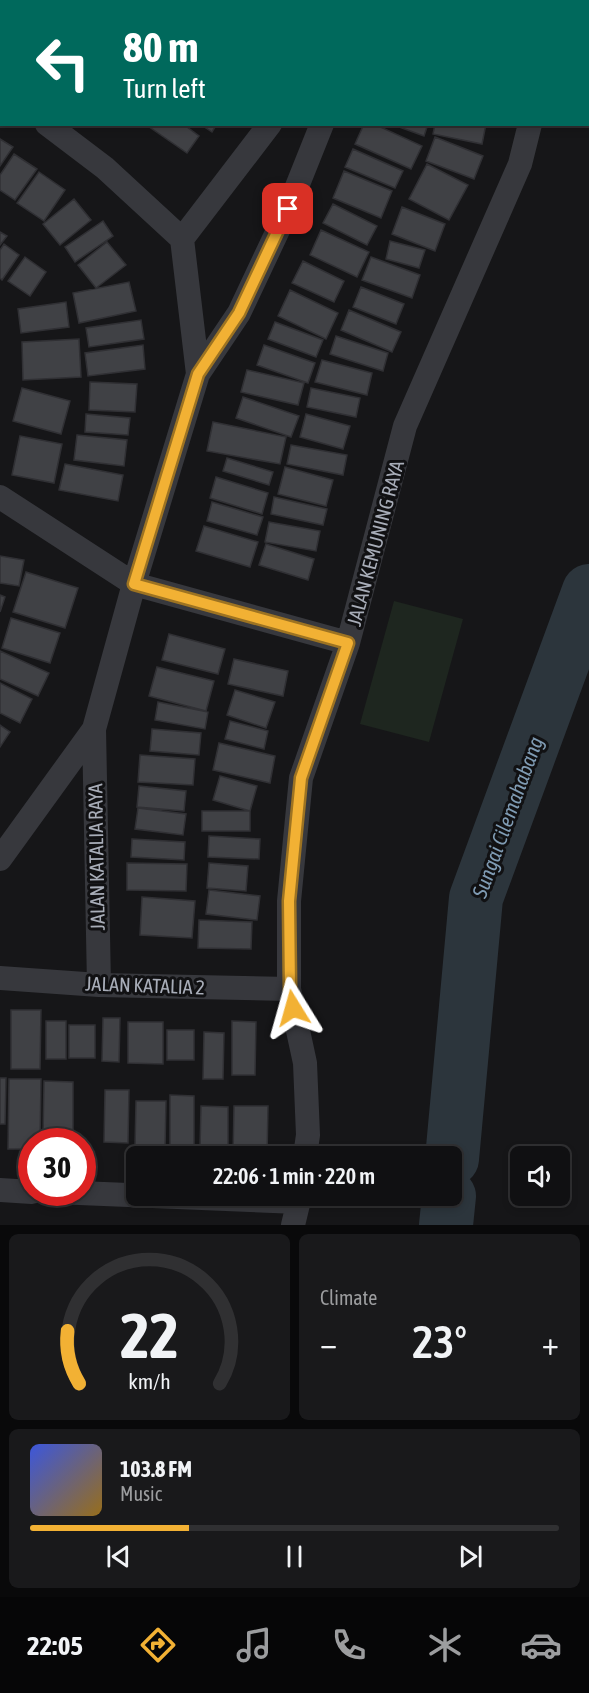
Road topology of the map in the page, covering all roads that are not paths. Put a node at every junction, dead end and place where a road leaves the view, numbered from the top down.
1 (50, 126) edge
2 (268, 126) edge
3 (321, 126) edge
4 (530, 126) edge
5 (182, 239) junction
6 (198, 374) junction
7 (0, 497) edge
8 (134, 584) junction
9 (348, 643) junction
10 (94, 729) junction
11 (0, 859) edge
12 (0, 978) edge
13 (99, 985) junction
14 (290, 989) junction
15 (306, 1146) edge
16 (0, 1190) edge
17 (18, 1191) edge
18 (96, 1193) edge
19 (126, 1194) edge
20 (298, 1206) edge
21 (293, 1225) edge

1 - 5 street
2 - 5 street
3 - 6 street, JALAN KATALIA RAYA
4 - 9 street, JALAN KEMUNING RAYA
5 - 6 street, JALAN KATALIA RAYA
6 - 8 street, JALAN KATALIA RAYA
7 - 8 street
8 - 9 street
8 - 10 street, JALAN KATALIA RAYA
9 - 14 street, JALAN KEMUNING RAYA
10 - 11 street, JALAN KATALIA RAYA
10 - 13 street, JALAN KATALIA RAYA
12 - 13 street, JALAN KATALIA 2
13 - 14 street, JALAN KATALIA 2
14 - 15 street, JALAN KEMUNING RAYA
16 - 17 street
18 - 19 street
20 - 21 street

